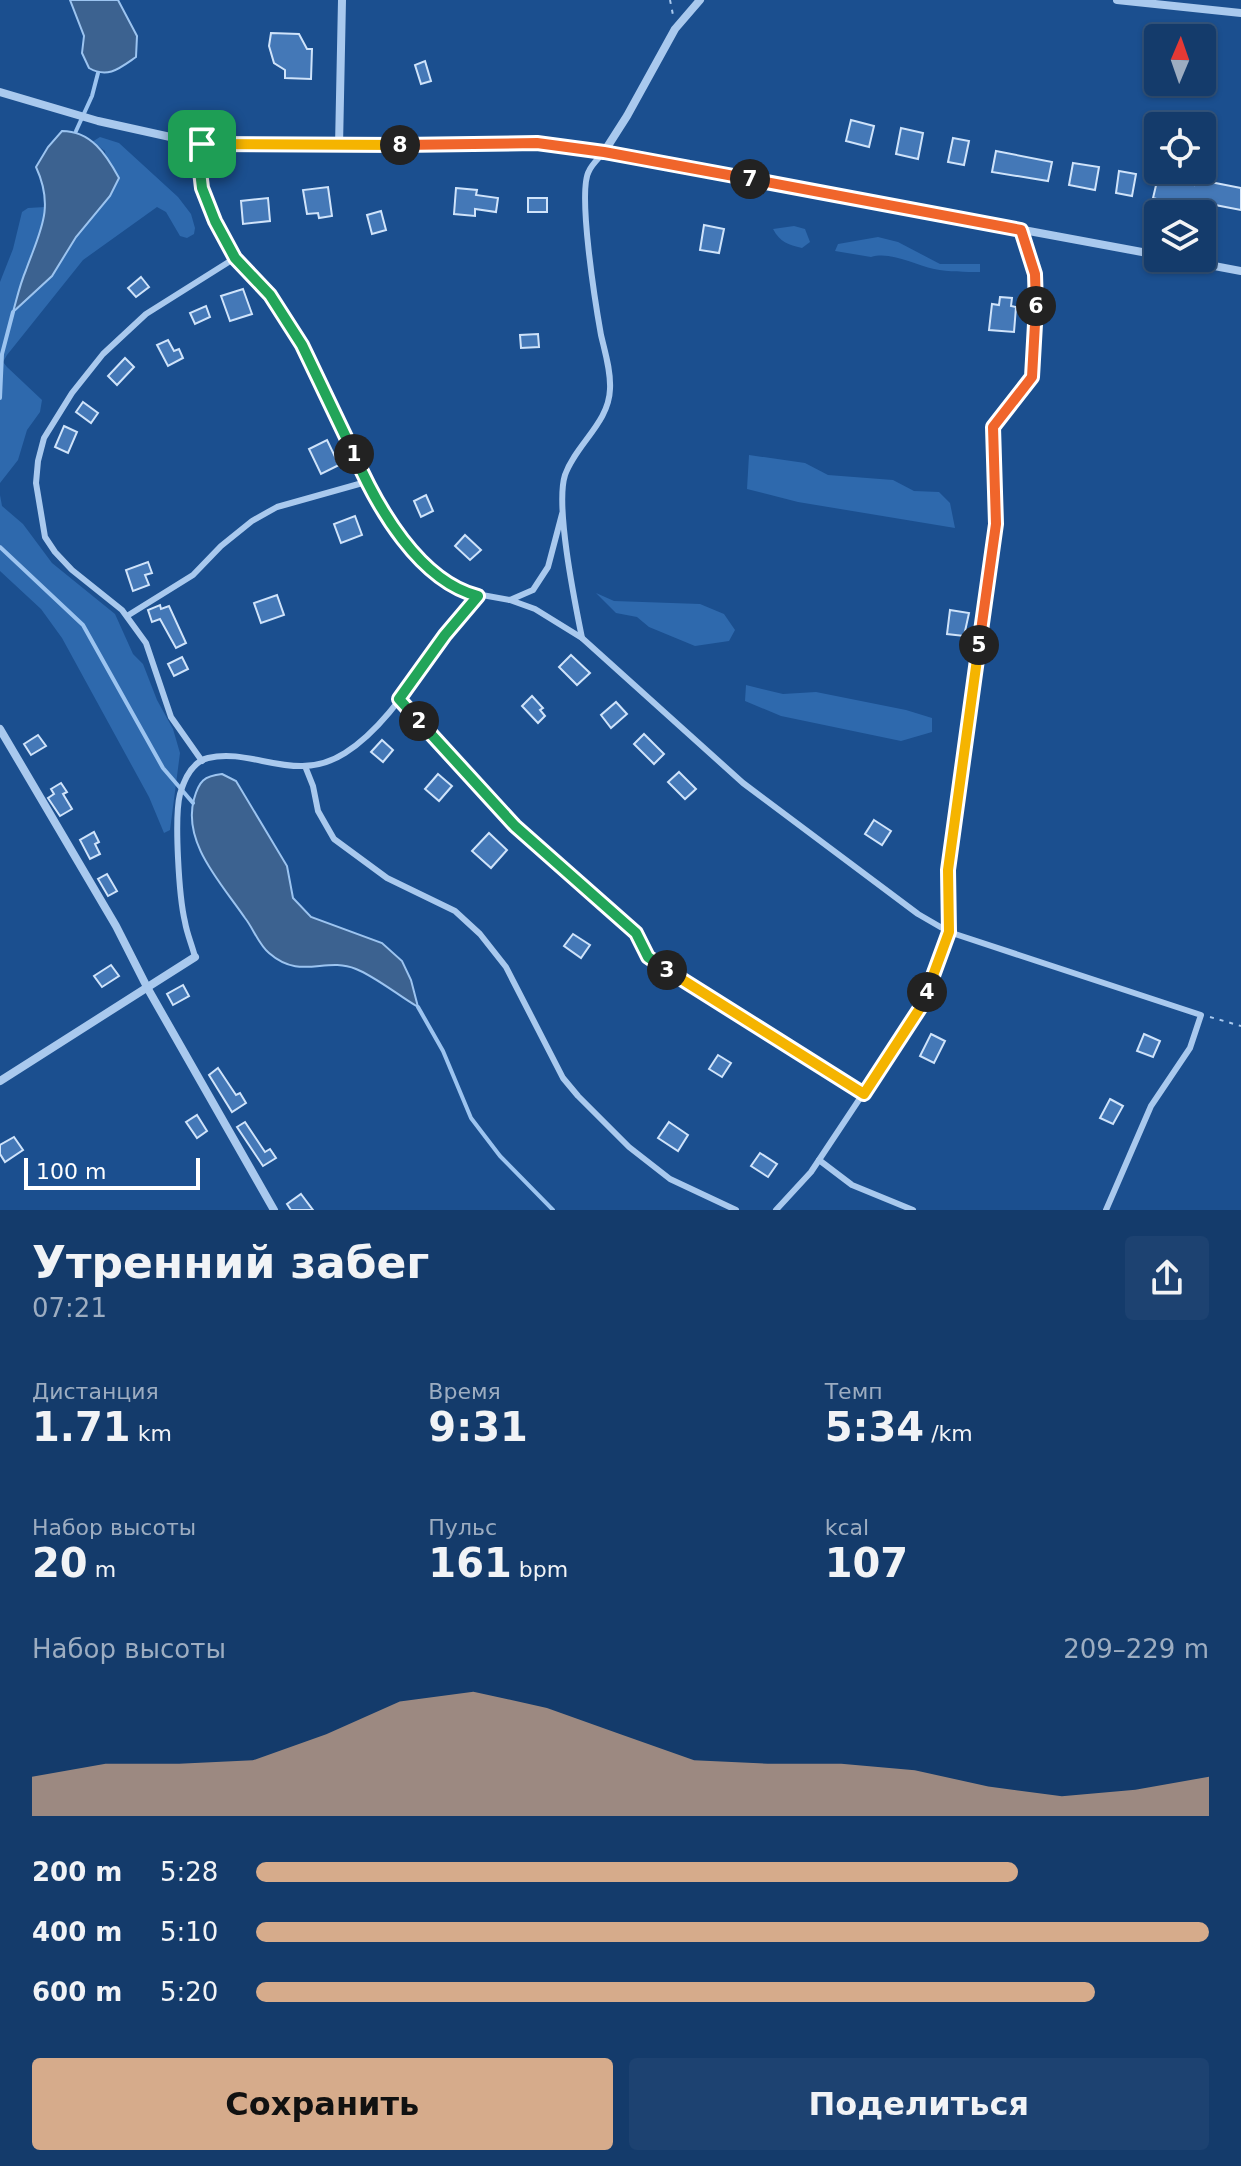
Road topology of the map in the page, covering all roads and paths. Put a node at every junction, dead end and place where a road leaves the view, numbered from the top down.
1 (342, 0) edge
2 (670, 0) edge
3 (700, 0) edge
4 (1117, 0) edge
5 (1241, 13) edge
6 (675, 29) junction
7 (0, 92) edge
8 (202, 144) junction
9 (339, 146) junction
10 (604, 152) junction
11 (1021, 230) junction
12 (1144, 252) edge
13 (235, 258) junction
14 (1216, 266) edge
15 (1241, 271) edge
16 (366, 482) junction
17 (564, 506) junction
18 (478, 596) junction
19 (510, 600) junction
20 (127, 616) junction
21 (582, 638) junction
22 (399, 699) junction
23 (0, 729) edge
24 (202, 761) junction
25 (305, 766) junction
26 (949, 932) junction
27 (195, 957) joint
28 (148, 989) junction
29 (1201, 1015) junction
30 (1241, 1026) edge
31 (0, 1081) edge
32 (864, 1094) junction
33 (819, 1160) junction
34 (274, 1210) edge
35 (736, 1210) edge
36 (776, 1210) edge
37 (913, 1210) edge
38 (1106, 1210) edge

1 - 9 street
2 - 6 path
3 - 6 street
4 - 5 street
6 - 10 street
7 - 8 street
8 - 9 street
8 - 13 lane
9 - 10 street
10 - 11 street
10 - 17 lane
11 - 12 street
11 - 26 lane
13 - 16 lane
13 - 20 lane
14 - 15 street
16 - 18 lane
16 - 20 lane
17 - 19 lane
17 - 21 lane
18 - 19 lane
18 - 22 lane
19 - 21 lane
20 - 24 lane
21 - 26 lane
22 - 25 lane
22 - 32 lane
23 - 28 street
24 - 25 lane
24 - 27 lane
25 - 35 lane
26 - 29 lane
26 - 32 lane
27 - 28 street
28 - 31 street
28 - 34 street
29 - 30 path
29 - 38 lane
32 - 33 lane
33 - 36 lane
33 - 37 lane

